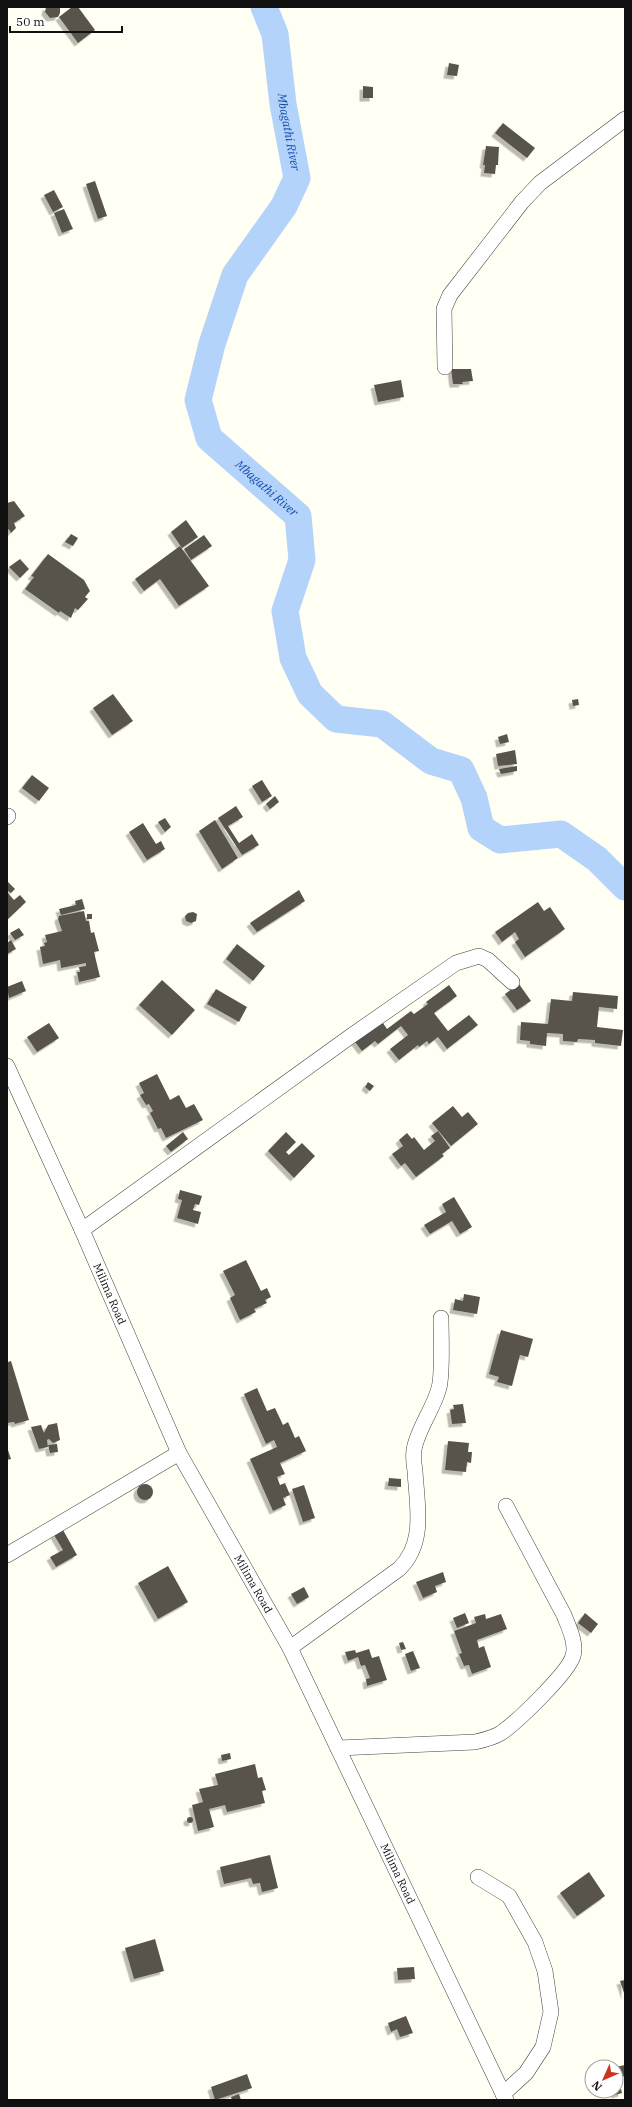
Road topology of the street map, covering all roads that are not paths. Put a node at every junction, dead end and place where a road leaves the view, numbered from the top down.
1 (625, 119) edge
2 (445, 367) dead end
3 (512, 982) dead end
4 (8, 1071) edge
5 (82, 1230) junction
6 (442, 1318) dead end
7 (179, 1453) junction
8 (506, 1506) dead end
9 (7, 1555) edge
10 (290, 1648) junction
11 (338, 1748) junction
12 (478, 1877) dead end
13 (505, 2097) edge

1 - 2 street
3 - 5 street
4 - 5 street, Milima Road
5 - 7 street, Milima Road
6 - 10 street
7 - 9 street
7 - 10 street, Milima Road
8 - 11 street
10 - 11 street, Milima Road
11 - 13 street, Milima Road
12 - 13 street

